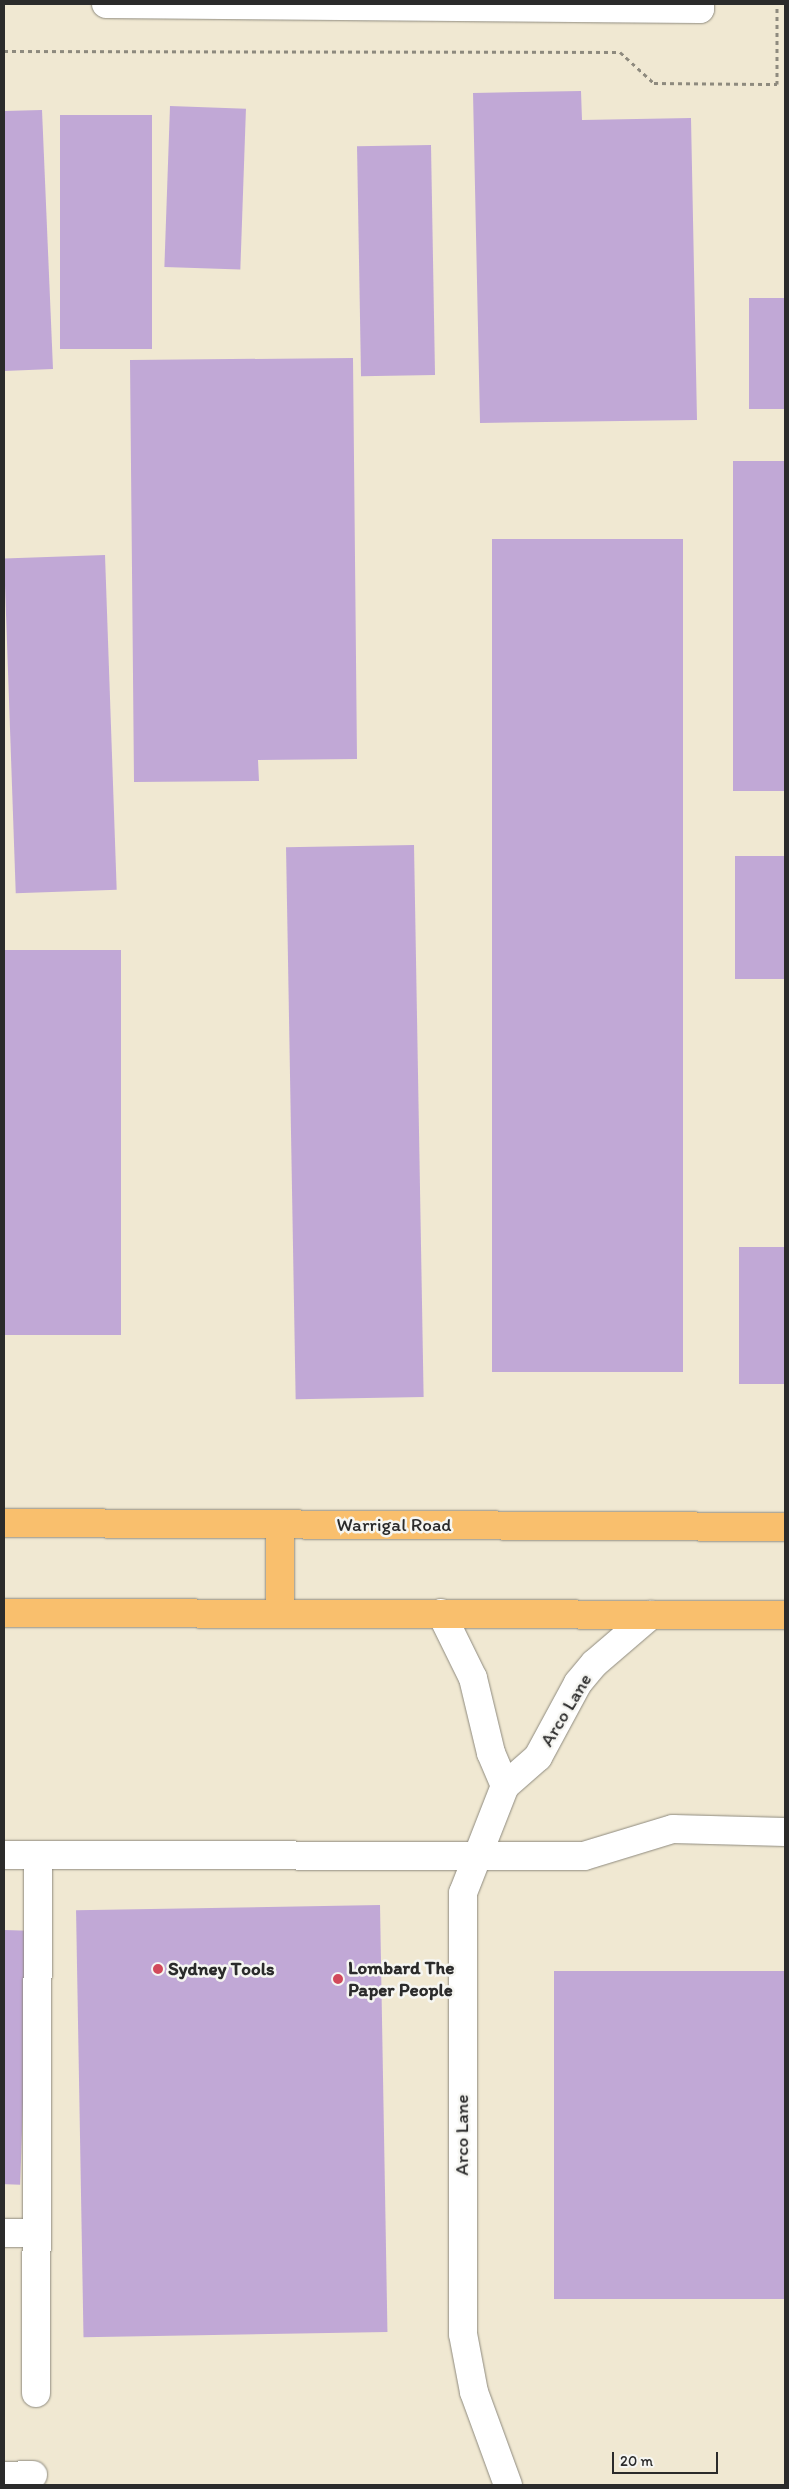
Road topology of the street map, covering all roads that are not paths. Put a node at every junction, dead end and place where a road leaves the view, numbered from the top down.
1 (106, 4) edge
2 (700, 6) edge
3 (4, 1523) edge
4 (280, 1525) junction
5 (785, 1527) edge
6 (4, 1613) edge
7 (280, 1613) junction
8 (441, 1613) junction
9 (651, 1615) junction
10 (785, 1615) edge
11 (505, 1786) junction
12 (785, 1832) edge
13 (478, 1854) junction
14 (4, 1855) edge
15 (38, 1857) junction
16 (4, 2232) edge
17 (36, 2233) junction
18 (36, 2393) dead end
19 (33, 2475) dead end
20 (4, 2476) edge
21 (508, 2485) edge

1 - 2 street
3 - 4 highway, Warrigal Road
4 - 5 highway, Warrigal Road
4 - 7 highway
6 - 7 highway
7 - 8 highway
8 - 9 highway
8 - 11 street
9 - 10 highway
9 - 11 street, Arco Lane
11 - 13 street, Arco Lane
12 - 13 street
13 - 15 street
13 - 21 street, Arco Lane
14 - 15 street
15 - 17 street
16 - 17 street
17 - 18 street
19 - 20 street

